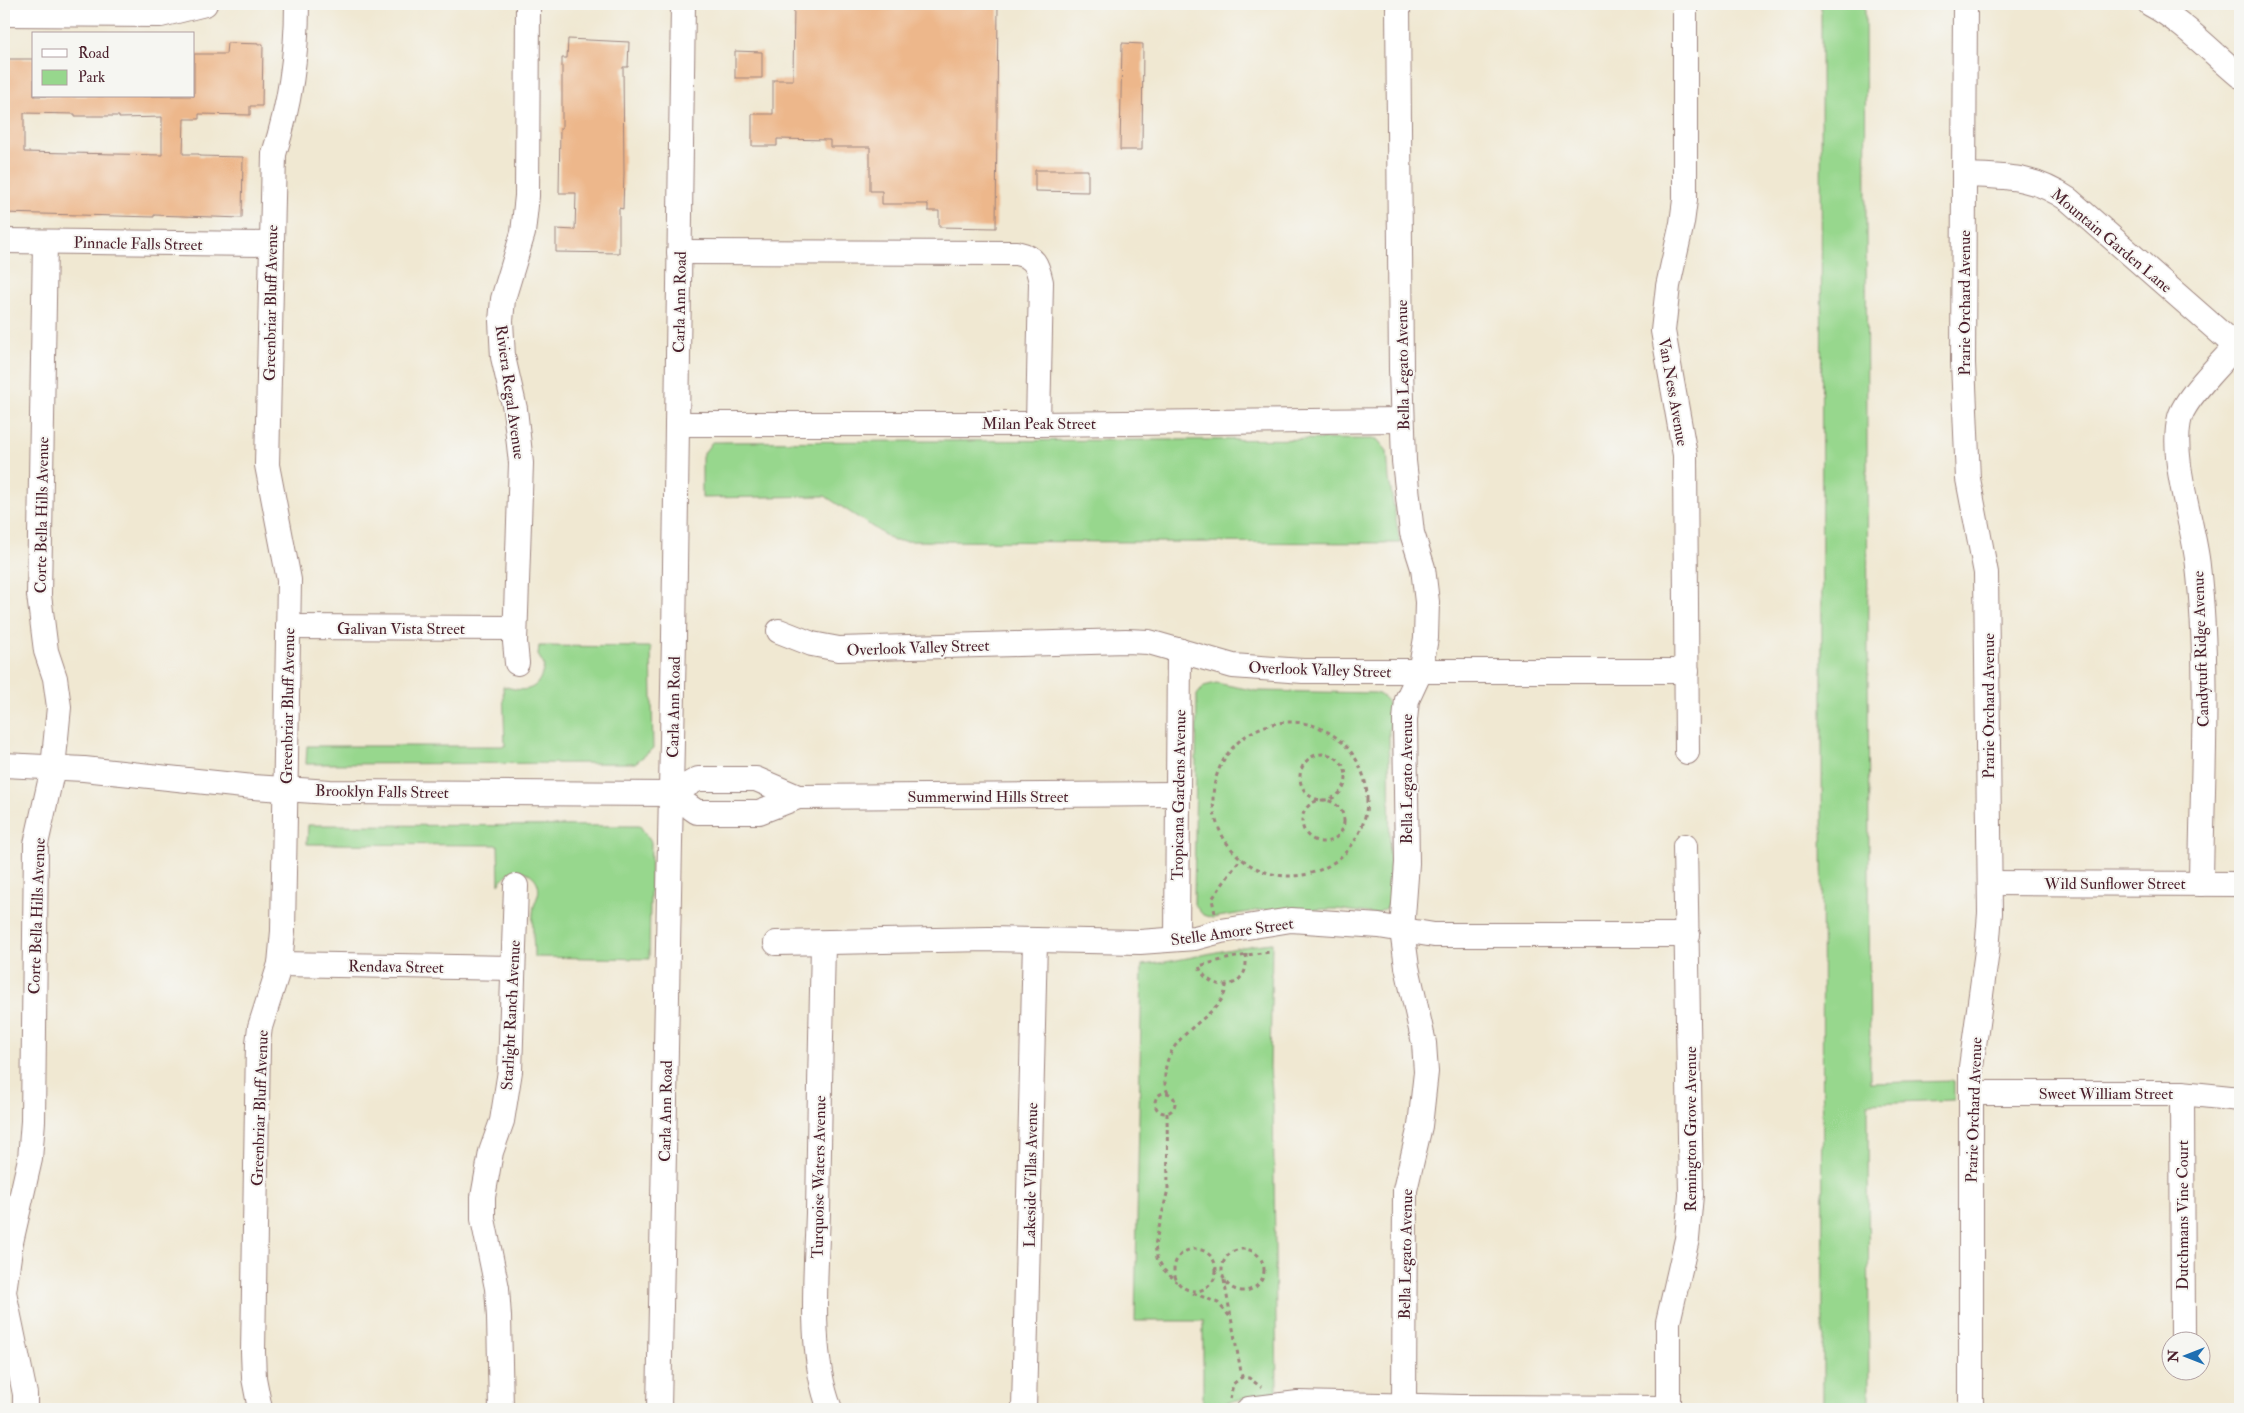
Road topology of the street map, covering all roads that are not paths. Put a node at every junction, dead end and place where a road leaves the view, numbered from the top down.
1 (205, 4) edge
2 (297, 4) edge
3 (528, 4) edge
4 (683, 4) edge
5 (1398, 4) edge
6 (1685, 4) edge
7 (1965, 4) edge
8 (2150, 4) edge
9 (4, 14) edge
10 (2240, 76) edge
11 (1964, 175) junction
12 (4, 241) edge
13 (45, 242) junction
14 (272, 244) junction
15 (680, 252) junction
16 (2238, 348) edge
17 (1402, 420) junction
18 (677, 424) junction
19 (1038, 424) junction
20 (288, 627) junction
21 (515, 628) junction
22 (779, 631) dead end
23 (1179, 650) junction
24 (517, 663) dead end
25 (1687, 671) junction
26 (1420, 672) junction
27 (1687, 752) dead end
28 (4, 765) edge
29 (53, 768) junction
30 (286, 789) junction
31 (671, 794) junction
32 (1178, 794) junction
33 (798, 798) junction
34 (1685, 846) dead end
35 (1990, 883) junction
36 (2201, 884) junction
37 (2240, 884) edge
38 (516, 886) dead end
39 (1402, 930) junction
40 (1688, 935) junction
41 (1186, 939) junction
42 (1035, 940) junction
43 (776, 943) dead end
44 (823, 944) junction
45 (280, 964) junction
46 (513, 968) junction
47 (1971, 1093) junction
48 (2182, 1093) junction
49 (2240, 1099) edge
50 (2183, 1330) edge
51 (1404, 1406) junction
52 (24, 1409) edge
53 (260, 1409) edge
54 (501, 1409) edge
55 (660, 1409) edge
56 (830, 1409) edge
57 (1024, 1409) edge
58 (1249, 1409) edge
59 (1668, 1409) edge
60 (1971, 1409) edge

1 - 9 street
2 - 14 street, Greenbriar Bluff Avenue
3 - 21 street, Riviera Regal Avenue
4 - 15 street, Carla Ann Road
5 - 17 street, Bella Legato Avenue
6 - 25 street, Van Ness Avenue
7 - 11 street, Prarie Orchard Avenue
8 - 10 street
11 - 16 street, Mountain Garden Lane
11 - 35 street, Prarie Orchard Avenue
12 - 13 street, Pinnacle Falls Street
13 - 14 street, Pinnacle Falls Street
13 - 29 street, Corte Bella Hills Avenue
14 - 20 street, Greenbriar Bluff Avenue
15 - 18 street, Carla Ann Road
15 - 19 street
16 - 36 street, Candytuft Ridge Avenue
17 - 19 street, Milan Peak Street
17 - 26 street, Bella Legato Avenue
18 - 19 street, Milan Peak Street
18 - 31 street, Carla Ann Road
20 - 21 street, Galivan Vista Street
20 - 30 street, Greenbriar Bluff Avenue
21 - 24 street, Riviera Regal Avenue
22 - 23 street, Overlook Valley Street
23 - 26 street, Overlook Valley Street
23 - 32 street, Tropicana Gardens Avenue
25 - 26 street, Overlook Valley Street
25 - 27 street, Van Ness Avenue
26 - 39 street, Bella Legato Avenue
28 - 29 street, Brooklyn Falls Street
29 - 30 street, Brooklyn Falls Street
29 - 52 street, Corte Bella Hills Avenue
30 - 31 street, Brooklyn Falls Street
30 - 45 street, Greenbriar Bluff Avenue
31 - 33 street, Summerwind Hills Street
31 - 33 street, Summerwind Hills Street
31 - 55 street, Carla Ann Road
32 - 33 street, Summerwind Hills Street
32 - 41 street, Tropicana Gardens Avenue
34 - 40 street, Remington Grove Avenue
35 - 36 street, Wild Sunflower Street
35 - 47 street, Prarie Orchard Avenue
36 - 37 street, Wild Sunflower Street
38 - 46 street, Starlight Ranch Avenue
39 - 40 street, Stelle Amore Street
39 - 41 street, Stelle Amore Street
39 - 51 street, Bella Legato Avenue
40 - 59 street, Remington Grove Avenue
41 - 42 street, Stelle Amore Street
42 - 44 street, Stelle Amore Street
42 - 57 street, Lakeside Villas Avenue
43 - 44 street, Stelle Amore Street
44 - 56 street, Turquoise Waters Avenue
45 - 46 street, Rendava Street
45 - 53 street, Greenbriar Bluff Avenue
46 - 54 street, Starlight Ranch Avenue
47 - 48 street, Sweet William Street
47 - 60 street, Prarie Orchard Avenue
48 - 49 street, Sweet William Street
48 - 50 street, Dutchmans Vine Court
51 - 58 street
51 - 59 street

